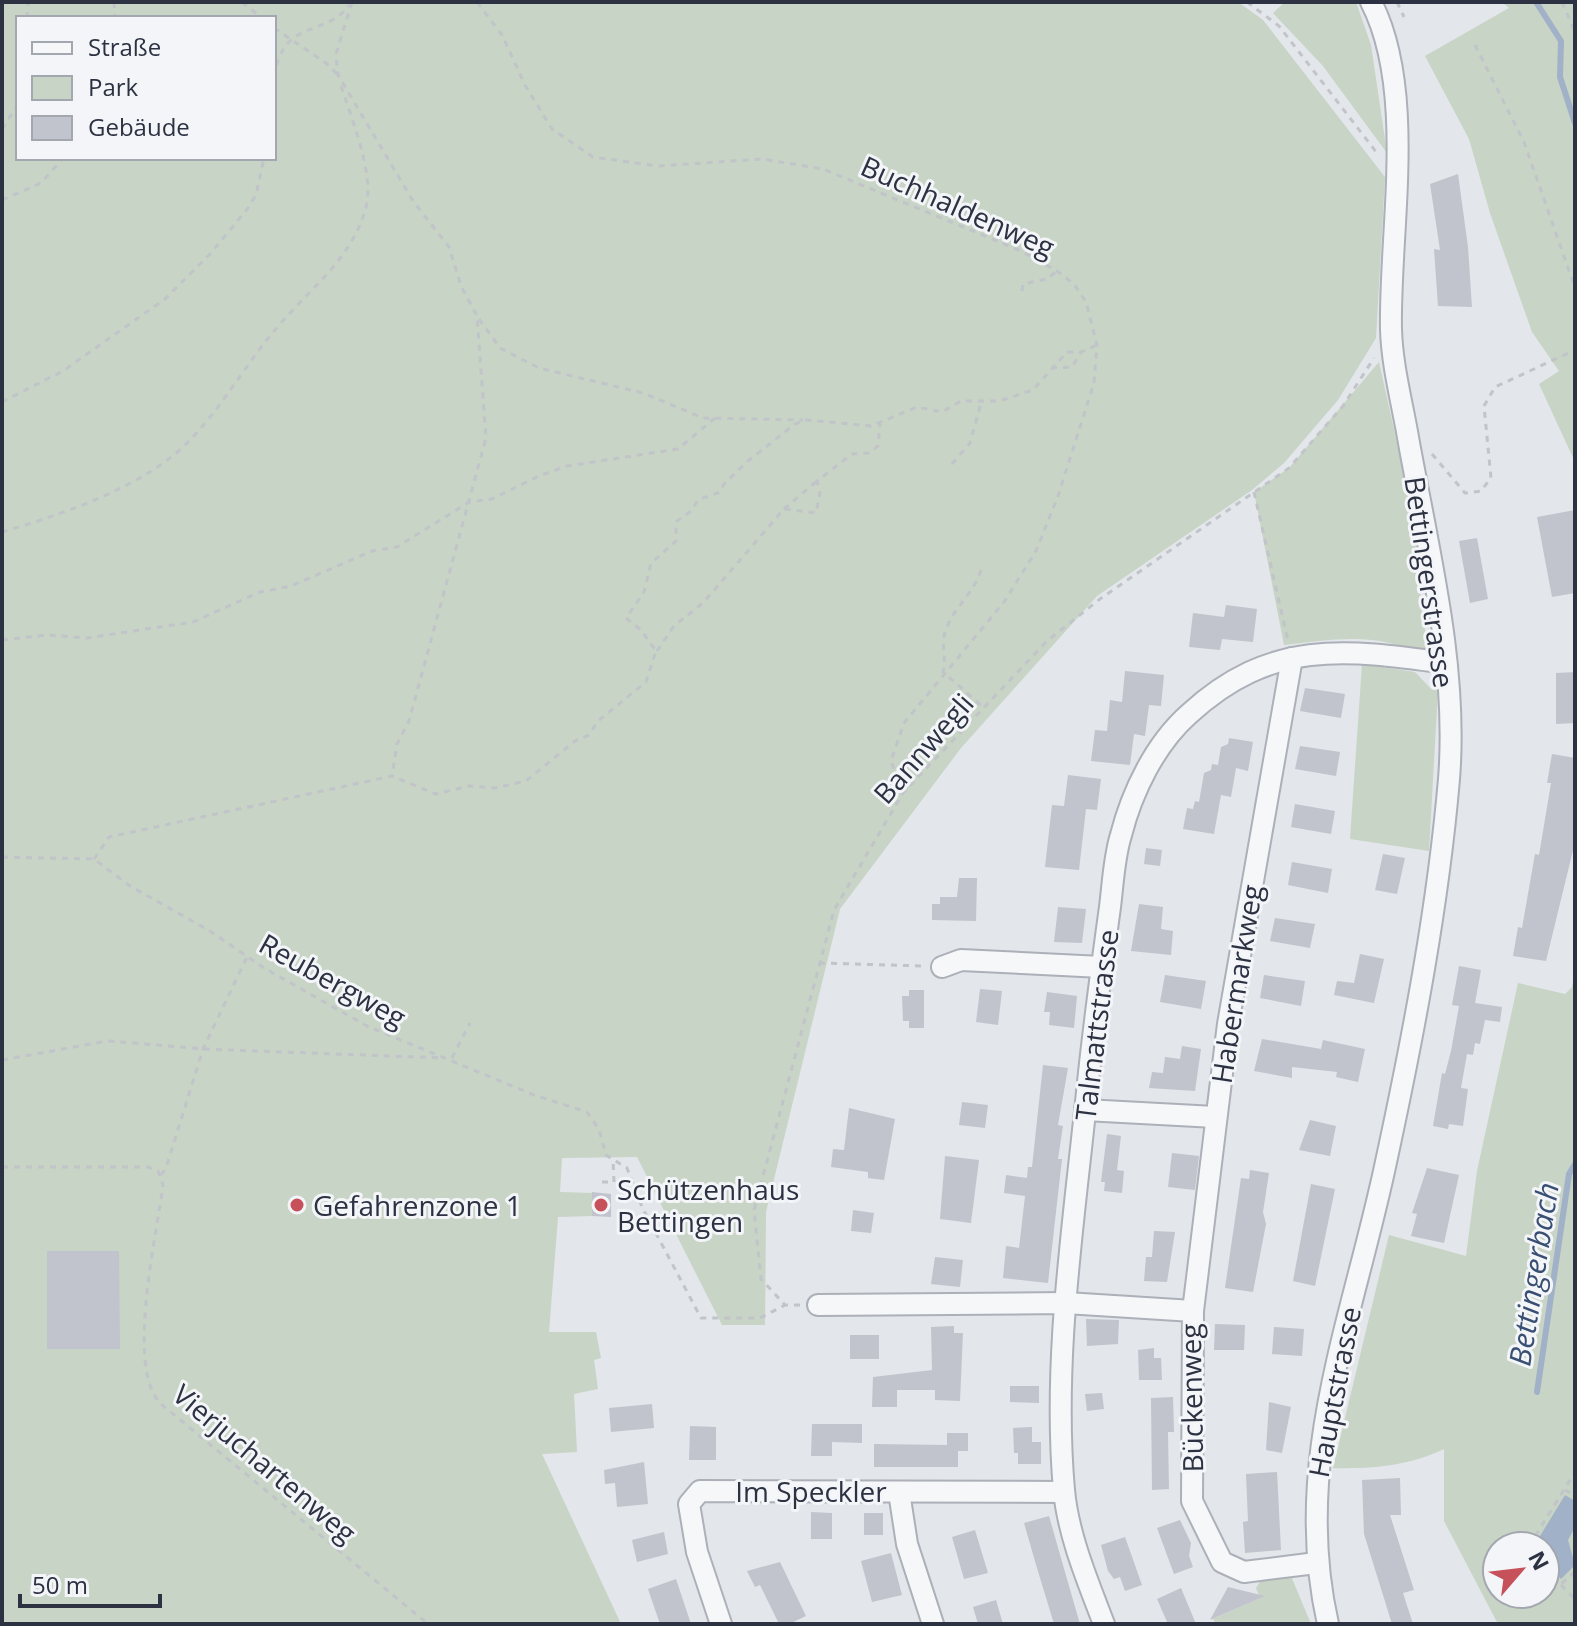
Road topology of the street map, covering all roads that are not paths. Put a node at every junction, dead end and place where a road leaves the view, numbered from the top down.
1 (1371, 2) edge
2 (1292, 658) junction
3 (1446, 663) junction
4 (952, 964) road end
5 (1102, 967) junction
6 (1085, 1110) junction
7 (1215, 1117) junction
8 (1386, 1162) joint
9 (1066, 1303) junction
10 (818, 1305) road end
11 (1193, 1311) junction
12 (899, 1492) junction
13 (1064, 1492) junction
14 (1316, 1563) junction
15 (721, 1624) edge
16 (933, 1624) edge
17 (1104, 1624) edge
18 (1328, 1624) edge

1 - 3 street, Bettingerstrasse
2 - 3 street, Talmattstrasse
2 - 5 street, Talmattstrasse
2 - 7 street, Habermarkweg
3 - 8 street, Bettingerstrasse
4 - 5 street
5 - 6 street, Talmattstrasse
6 - 7 street
6 - 9 street, Talmattstrasse
7 - 11 street, Habermarkweg
8 - 14 street, Hauptstrasse
9 - 10 street, Bückenweg
9 - 11 street, Bückenweg
9 - 13 street, Talmattstrasse
11 - 14 street, Bückenweg
12 - 13 street, Im Speckler
12 - 15 street, Im Speckler
12 - 16 street
13 - 17 street, Talmattstrasse
14 - 18 street, Hauptstrasse

